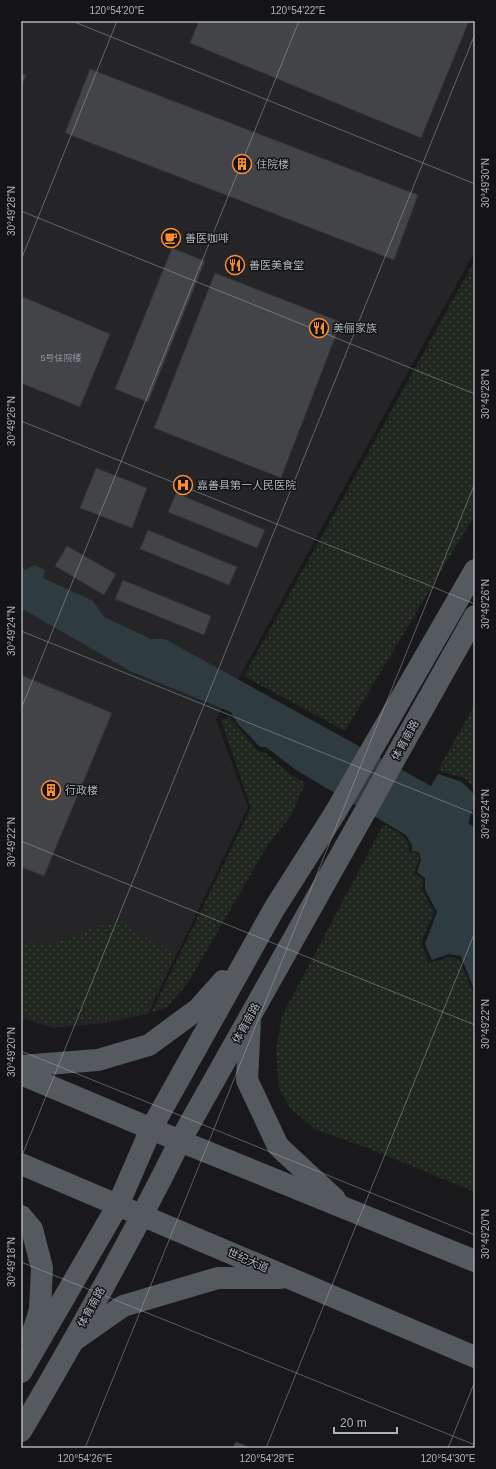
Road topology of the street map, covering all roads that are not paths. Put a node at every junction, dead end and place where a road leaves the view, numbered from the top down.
1 (475, 570) edge
2 (475, 616) edge
3 (252, 949) junction
4 (267, 986) junction
5 (21, 1066) edge
6 (21, 1074) edge
7 (151, 1129) junction
8 (180, 1141) junction
9 (21, 1164) edge
10 (118, 1205) junction
11 (347, 1209) junction
12 (21, 1216) edge
13 (143, 1216) junction
14 (475, 1261) edge
15 (290, 1278) junction
16 (72, 1342) junction
17 (475, 1357) edge
18 (21, 1367) edge
19 (21, 1372) edge
20 (21, 1431) edge

1 - 3 main road
2 - 4 main road, 体育南路
3 - 5 main road
3 - 7 main road
4 - 8 main road, 体育南路
4 - 11 main road
6 - 7 main road
7 - 8 main road
7 - 10 main road
8 - 11 main road
8 - 13 main road, 体育南路
9 - 10 main road, 世纪大道
10 - 13 main road, 世纪大道
10 - 19 main road
11 - 14 main road
12 - 18 main road
13 - 15 main road, 世纪大道
13 - 16 main road, 体育南路
15 - 16 main road
15 - 17 main road, 世纪大道
16 - 20 main road, 体育南路

